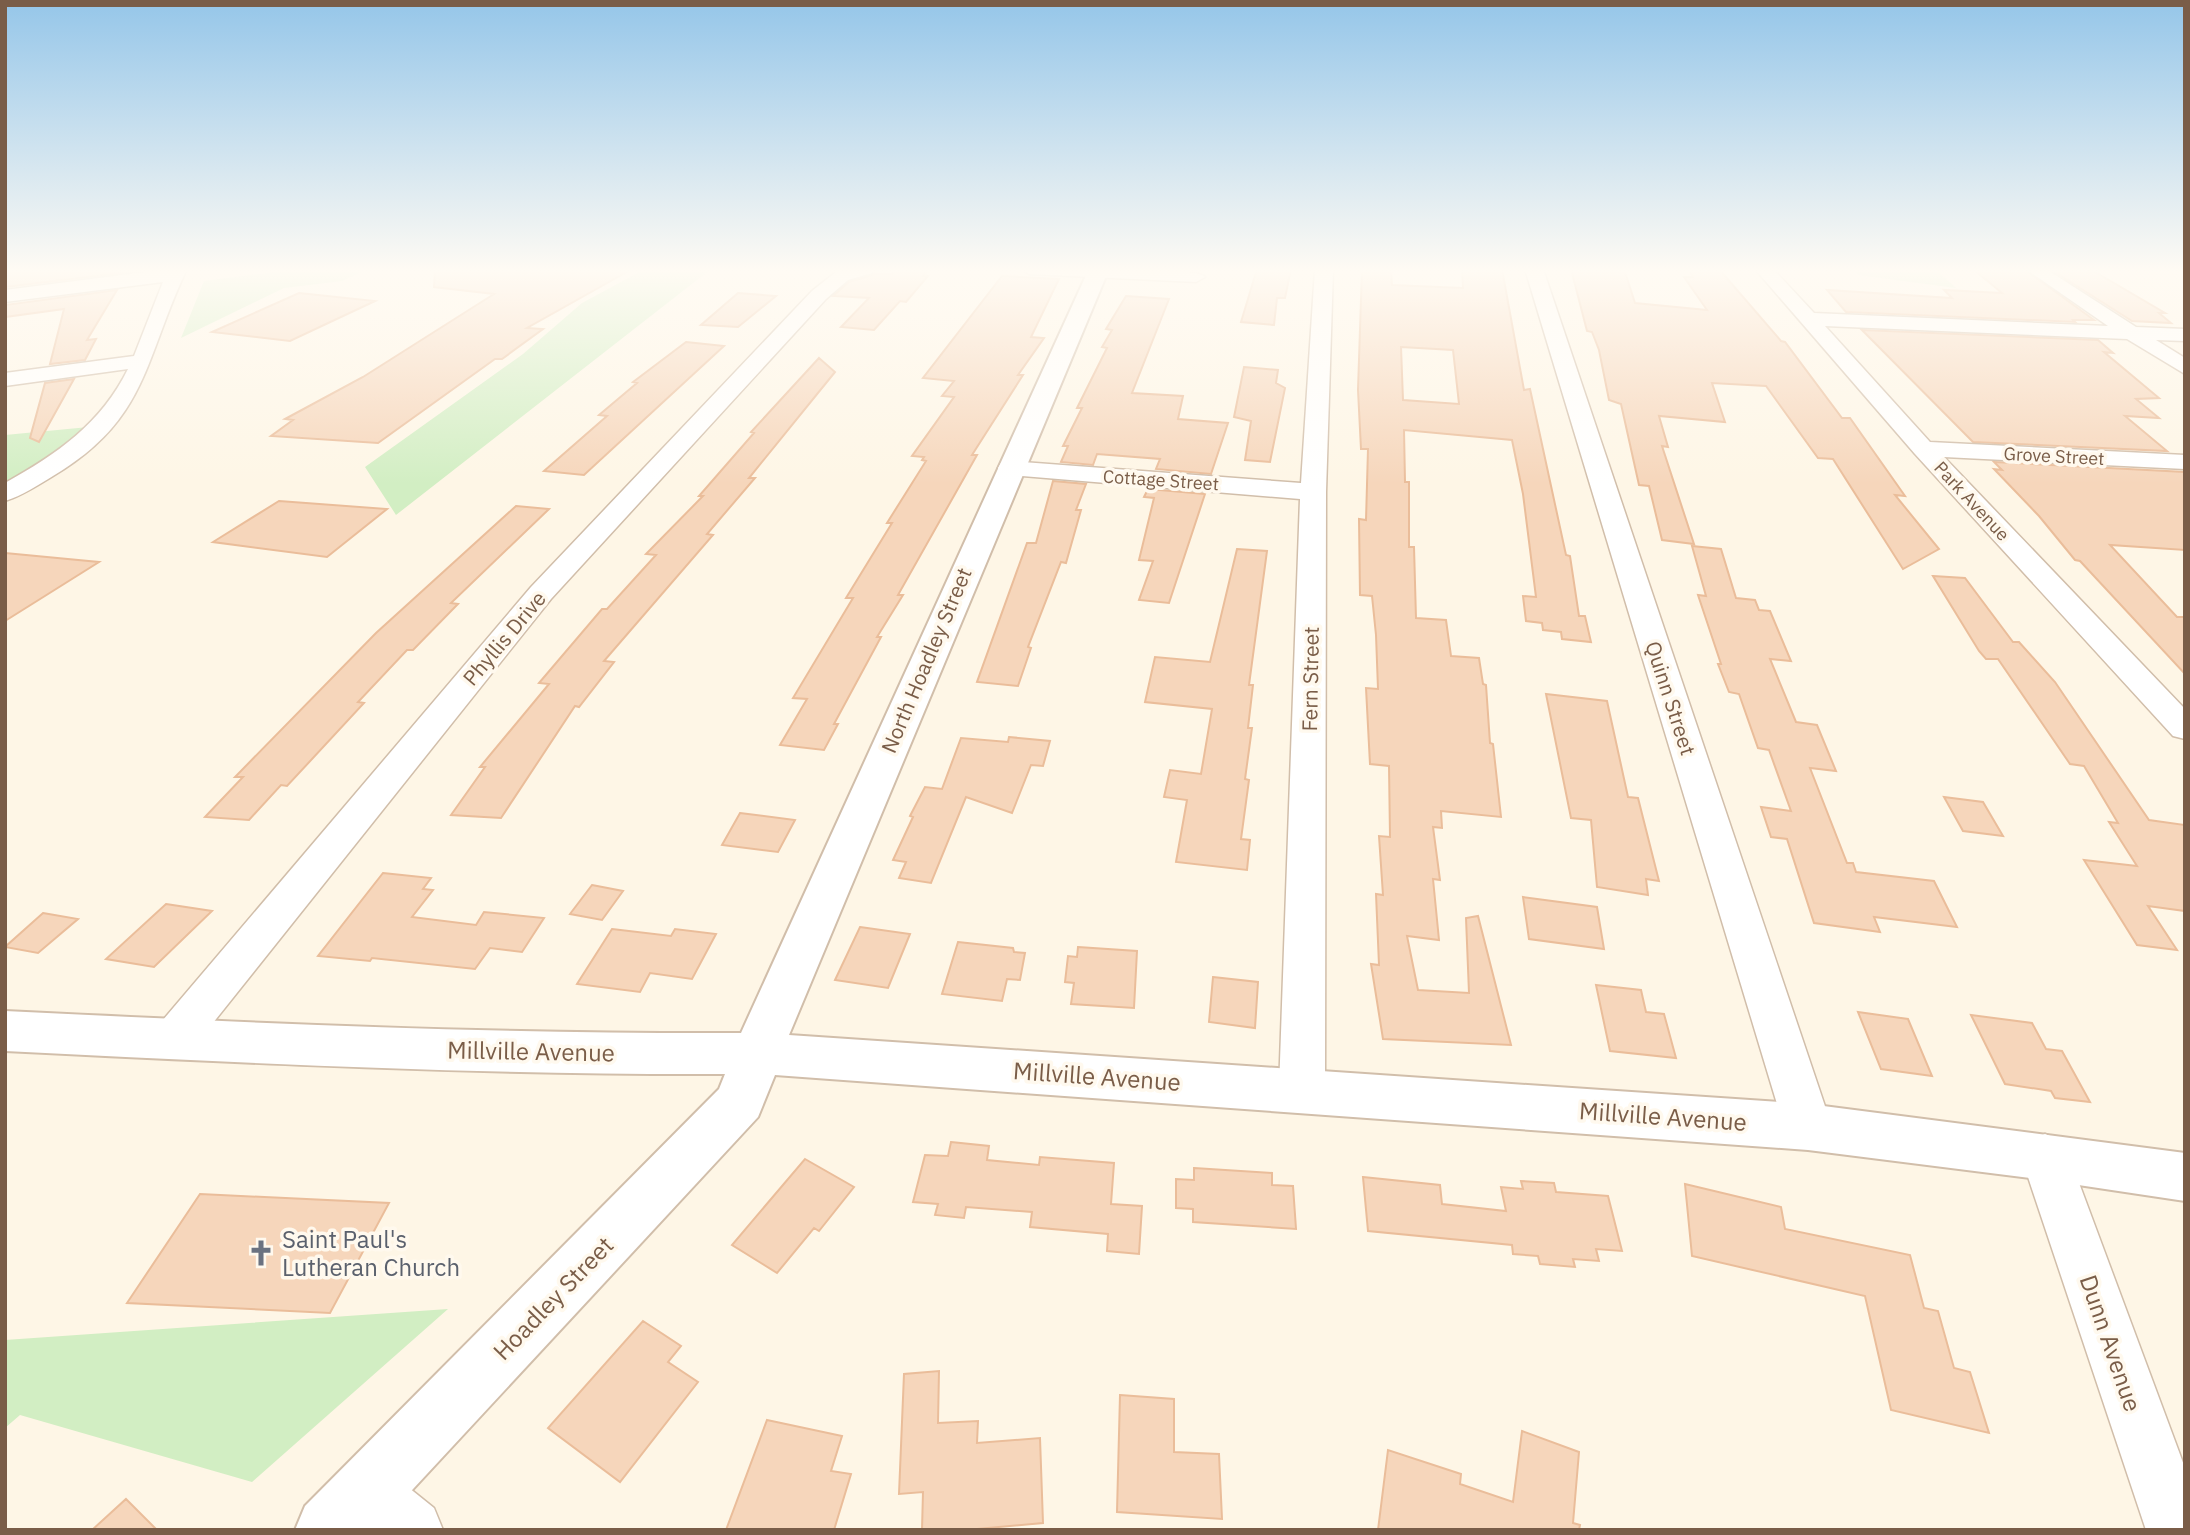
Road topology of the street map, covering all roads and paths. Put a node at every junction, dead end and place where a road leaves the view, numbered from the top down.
1 (150, 341) edge
2 (776, 341) edge
3 (1067, 341) edge
4 (1320, 341) edge
5 (1557, 341) edge
6 (1826, 341) edge
7 (2147, 341) edge
8 (142, 361) junction
9 (2185, 368) edge
10 (5, 380) edge
11 (1923, 449) junction
12 (2185, 462) edge
13 (1010, 468) junction
14 (1313, 492) junction
15 (5, 493) edge
16 (2185, 729) edge
17 (5, 1031) edge
18 (173, 1040) junction
19 (757, 1053) junction
20 (1302, 1089) junction
21 (1808, 1128) junction
22 (2045, 1156) junction
23 (2185, 1177) edge
24 (348, 1511) edge
25 (412, 1530) edge
26 (2177, 1530) edge

1 - 8 street
2 - 18 street, Phyllis Drive
3 - 13 street, North Hoadley Street
4 - 14 street, Fern Street
5 - 21 street, Quinn Street
6 - 11 street, Park Avenue
7 - 9 street
8 - 10 street
8 - 15 street
11 - 12 street, Grove Street
11 - 16 street, Park Avenue
13 - 14 street, Cottage Street
13 - 19 street, North Hoadley Street
14 - 20 street, Fern Street
17 - 18 street, Millville Avenue
18 - 19 street, Millville Avenue
19 - 20 street, Millville Avenue
19 - 24 street, Hoadley Street
20 - 21 street, Millville Avenue
21 - 22 street, Millville Avenue
22 - 23 street, Millville Avenue
22 - 26 street, Dunn Avenue
24 - 25 street

